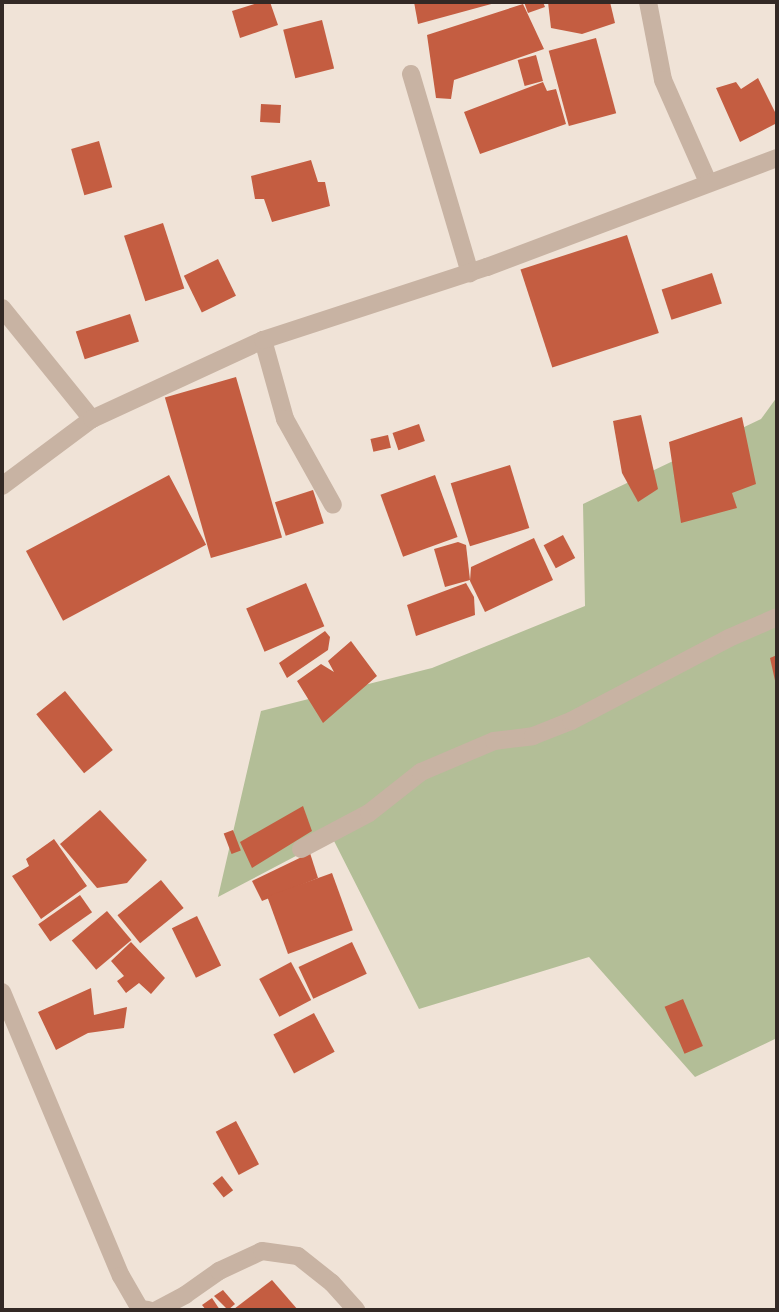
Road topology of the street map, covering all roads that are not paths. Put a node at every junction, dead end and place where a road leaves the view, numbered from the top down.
1 (648, 2) edge
2 (411, 74) dead end
3 (777, 158) edge
4 (708, 182) junction
5 (471, 273) junction
6 (2, 309) edge
7 (263, 340) junction
8 (92, 419) junction
9 (2, 486) edge
10 (333, 505) dead end
11 (777, 617) edge
12 (301, 849) dead end
13 (2, 992) edge
14 (148, 1310) edge
15 (157, 1310) edge
16 (356, 1310) edge

1 - 4 street
2 - 5 street
3 - 4 street
4 - 5 street
5 - 7 street
6 - 8 street
7 - 8 street
7 - 10 street
8 - 9 street
11 - 12 street
13 - 14 street
15 - 16 street

